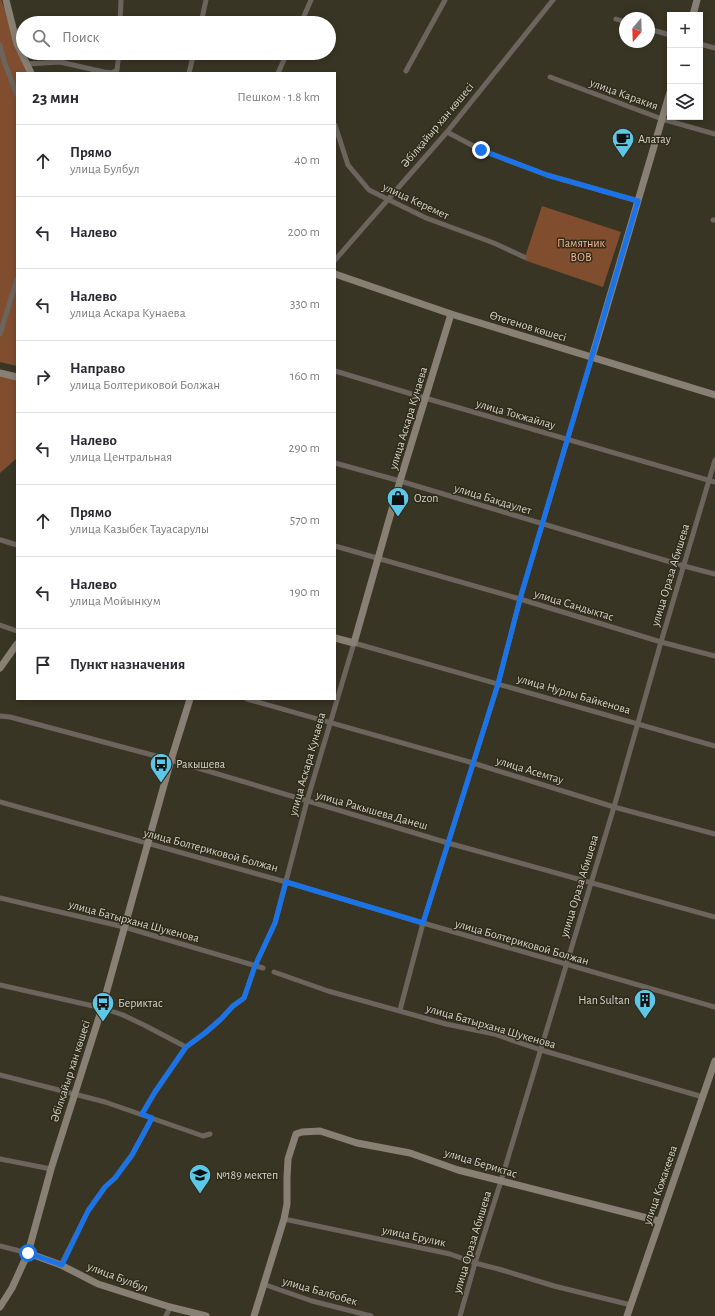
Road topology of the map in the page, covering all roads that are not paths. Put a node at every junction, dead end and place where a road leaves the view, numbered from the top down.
1 (6, 0) edge
2 (121, 0) edge
3 (206, 0) edge
4 (311, 0) edge
5 (445, 0) edge
6 (553, 0) edge
7 (697, 0) edge
8 (694, 12) edge
9 (120, 16) edge
10 (203, 16) edge
11 (304, 16) edge
12 (616, 19) dead end
13 (619, 20) edge
14 (655, 31) edge
15 (667, 34) edge
16 (16, 37) edge
17 (0, 45) edge
18 (703, 45) edge
19 (715, 48) edge
20 (25, 60) edge
21 (119, 60) edge
22 (192, 60) edge
23 (284, 60) edge
24 (27, 64) junction
25 (406, 71) dead end
26 (31, 72) edge
27 (104, 72) edge
28 (114, 72) edge
29 (189, 72) edge
30 (278, 72) edge
31 (550, 77) dead end
32 (16, 92) edge
33 (667, 102) edge
34 (662, 119) junction
35 (336, 128) edge
36 (447, 132) junction
37 (715, 134) edge
38 (389, 199) junction
39 (638, 201) junction
40 (524, 257) dead end
41 (336, 259) edge
42 (336, 274) edge
43 (16, 282) edge
44 (451, 314) junction
45 (0, 334) edge
46 (592, 357) junction
47 (336, 371) edge
48 (0, 373) edge
49 (16, 377) edge
50 (715, 395) edge
51 (424, 398) junction
52 (567, 440) junction
53 (715, 460) edge
54 (336, 463) edge
55 (709, 480) junction
56 (400, 481) junction
57 (715, 482) edge
58 (542, 524) junction
59 (1, 540) dead end
60 (16, 545) edge
61 (336, 546) edge
62 (378, 559) junction
63 (684, 566) junction
64 (715, 574) edge
65 (520, 599) junction
66 (0, 625) edge
67 (16, 631) edge
68 (336, 638) edge
69 (660, 642) junction
70 (354, 643) junction
71 (16, 645) edge
72 (715, 656) edge
73 (0, 668) edge
74 (498, 684) junction
75 (190, 700) edge
76 (250, 700) edge
77 (0, 716) edge
78 (331, 723) junction
79 (637, 724) junction
80 (715, 746) edge
81 (171, 760) junction
82 (473, 763) junction
83 (307, 801) junction
84 (0, 802) edge
85 (614, 807) junction
86 (715, 834) edge
87 (448, 843) junction
88 (148, 844) junction
89 (286, 882) junction
90 (590, 883) junction
91 (0, 898) edge
92 (715, 917) edge
93 (423, 923) junction
94 (124, 927) junction
95 (566, 965) junction
96 (255, 966) junction
97 (263, 968) dead end
98 (274, 972) dead end
99 (0, 985) edge
100 (715, 1007) edge
101 (102, 1008) junction
102 (400, 1010) junction
103 (186, 1047) junction
104 (541, 1050) junction
105 (715, 1061) edge
106 (0, 1074) edge
107 (75, 1094) junction
108 (703, 1097) junction
109 (142, 1114) junction
110 (152, 1118) junction
111 (210, 1134) dead end
112 (0, 1159) edge
113 (50, 1169) junction
114 (501, 1181) junction
115 (284, 1219) junction
116 (659, 1221) junction
117 (0, 1246) edge
118 (28, 1253) junction
119 (475, 1263) junction
120 (62, 1265) junction
121 (263, 1284) junction
122 (631, 1305) junction
123 (0, 1307) edge
124 (170, 1307) junction
125 (166, 1316) edge
126 (206, 1316) edge
127 (254, 1316) edge
128 (371, 1316) edge
129 (460, 1316) edge
130 (627, 1316) edge

1 - 16 street
2 - 9 street
3 - 10 street
4 - 11 street
5 - 25 street
6 - 36 street, Әбілқайыр хан көшесі
7 - 8 street
12 - 13 street
14 - 15 street
17 - 32 street
18 - 19 street
20 - 24 street
21 - 28 street
22 - 29 street
23 - 30 street
24 - 26 street
24 - 27 street
31 - 34 street, улица Каракия
33 - 34 street
34 - 37 street, улица Каракия
34 - 39 street
35 - 38 street, улица Керемет
36 - 38 street, Әбілқайыр хан көшесі
36 - 39 street
38 - 40 street, улица Керемет
38 - 41 street, Әбілқайыр хан көшесі
39 - 46 street
42 - 44 street, Өтегенов көшесі
43 - 45 street
44 - 46 street, Өтегенов көшесі
44 - 51 street, улица Аскара Кунаева
46 - 50 street, Өтегенов көшесі
46 - 52 street
47 - 51 street, улица Токжайлау
48 - 49 street
51 - 52 street, улица Токжайлау
51 - 56 street, улица Аскара Кунаева
52 - 55 street, улица Токжайлау
52 - 58 street
53 - 55 street, улица Ораза Абишева
54 - 56 street, улица Бакдаулет
55 - 57 street, улица Токжайлау
55 - 63 street, улица Ораза Абишева
56 - 58 street, улица Бакдаулет
56 - 62 street, улица Аскара Кунаева
58 - 63 street, улица Бакдаулет
58 - 65 street
59 - 60 street
61 - 62 street, улица Сандыктас
62 - 65 street, улица Сандыктас
62 - 70 street, улица Аскара Кунаева
63 - 64 street, улица Бакдаулет
63 - 69 street, улица Ораза Абишева
65 - 69 street, улица Сандыктас
65 - 74 street
66 - 67 street
68 - 70 street, улица Нурлы Байкенова
69 - 72 street, улица Сандыктас
69 - 79 street, улица Ораза Абишева
70 - 74 street, улица Нурлы Байкенова
70 - 78 street, улица Аскара Кунаева
71 - 73 street
74 - 79 street, улица Нурлы Байкенова
74 - 82 street
75 - 81 street, Әбілқайыр хан көшесі
76 - 78 street, улица Асемтау
77 - 81 street, улица Ракышева Данеш
78 - 82 street, улица Асемтау
78 - 83 street, улица Аскара Кунаева
79 - 80 street, улица Нурлы Байкенова
79 - 85 street, улица Ораза Абишева
81 - 83 street, улица Ракышева Данеш
81 - 88 street, Әбілқайыр хан көшесі
82 - 85 street, улица Асемтау
82 - 87 street
83 - 87 street, улица Ракышева Данеш
83 - 89 street, улица Аскара Кунаева
84 - 88 street, улица Болтериковой Болжан
85 - 86 street, улица Асемтау
85 - 90 street, улица Ораза Абишева
87 - 90 street, улица Ракышева Данеш
87 - 93 street
88 - 89 street, улица Болтериковой Болжан
88 - 94 street, Әбілқайыр хан көшесі
89 - 93 street, улица Болтериковой Болжан
89 - 96 street, улица Аскара Кунаева
90 - 92 street, улица Ракышева Данеш
90 - 95 street, улица Ораза Абишева
91 - 94 street, улица Батырхана Шукенова
93 - 95 street, улица Болтериковой Болжан
93 - 102 street
94 - 96 street, улица Батырхана Шукенова
94 - 101 street, Әбілқайыр хан көшесі
95 - 100 street, улица Болтериковой Болжан
95 - 104 street, улица Ораза Абишева
96 - 97 street, улица Батырхана Шукенова
96 - 103 street, улица Аскара Кунаева
98 - 102 street, улица Батырхана Шукенова
99 - 101 street
101 - 103 street
101 - 107 street, Әбілқайыр хан көшесі
102 - 104 street, улица Батырхана Шукенова
103 - 109 street, улица Аскара Кунаева
104 - 108 street, улица Батырхана Шукенова
104 - 114 street, улица Ораза Абишева
105 - 108 street, улица Кожакеева
106 - 107 street
107 - 109 street
107 - 113 street, Әбілқайыр хан көшесі
108 - 116 street, улица Кожакеева
109 - 110 street
110 - 111 street
110 - 120 street
112 - 113 street
113 - 118 street, Әбілқайыр хан көшесі
114 - 115 street, улица Бериктас
114 - 116 street, улица Бериктас
114 - 119 street, улица Ораза Абишева
115 - 119 street, улица Ерулик
115 - 121 street
116 - 122 street, улица Кожакеева
117 - 118 street, улица Булбул
118 - 120 street, улица Булбул
118 - 123 street, Әбілқайыр хан көшесі
119 - 122 street, улица Ерулик
119 - 129 street, улица Ораза Абишева
120 - 124 street, улица Булбул
121 - 127 street
121 - 128 street, улица Балбобек
122 - 130 street, улица Кожакеева
124 - 125 street
124 - 126 street, улица Булбул

